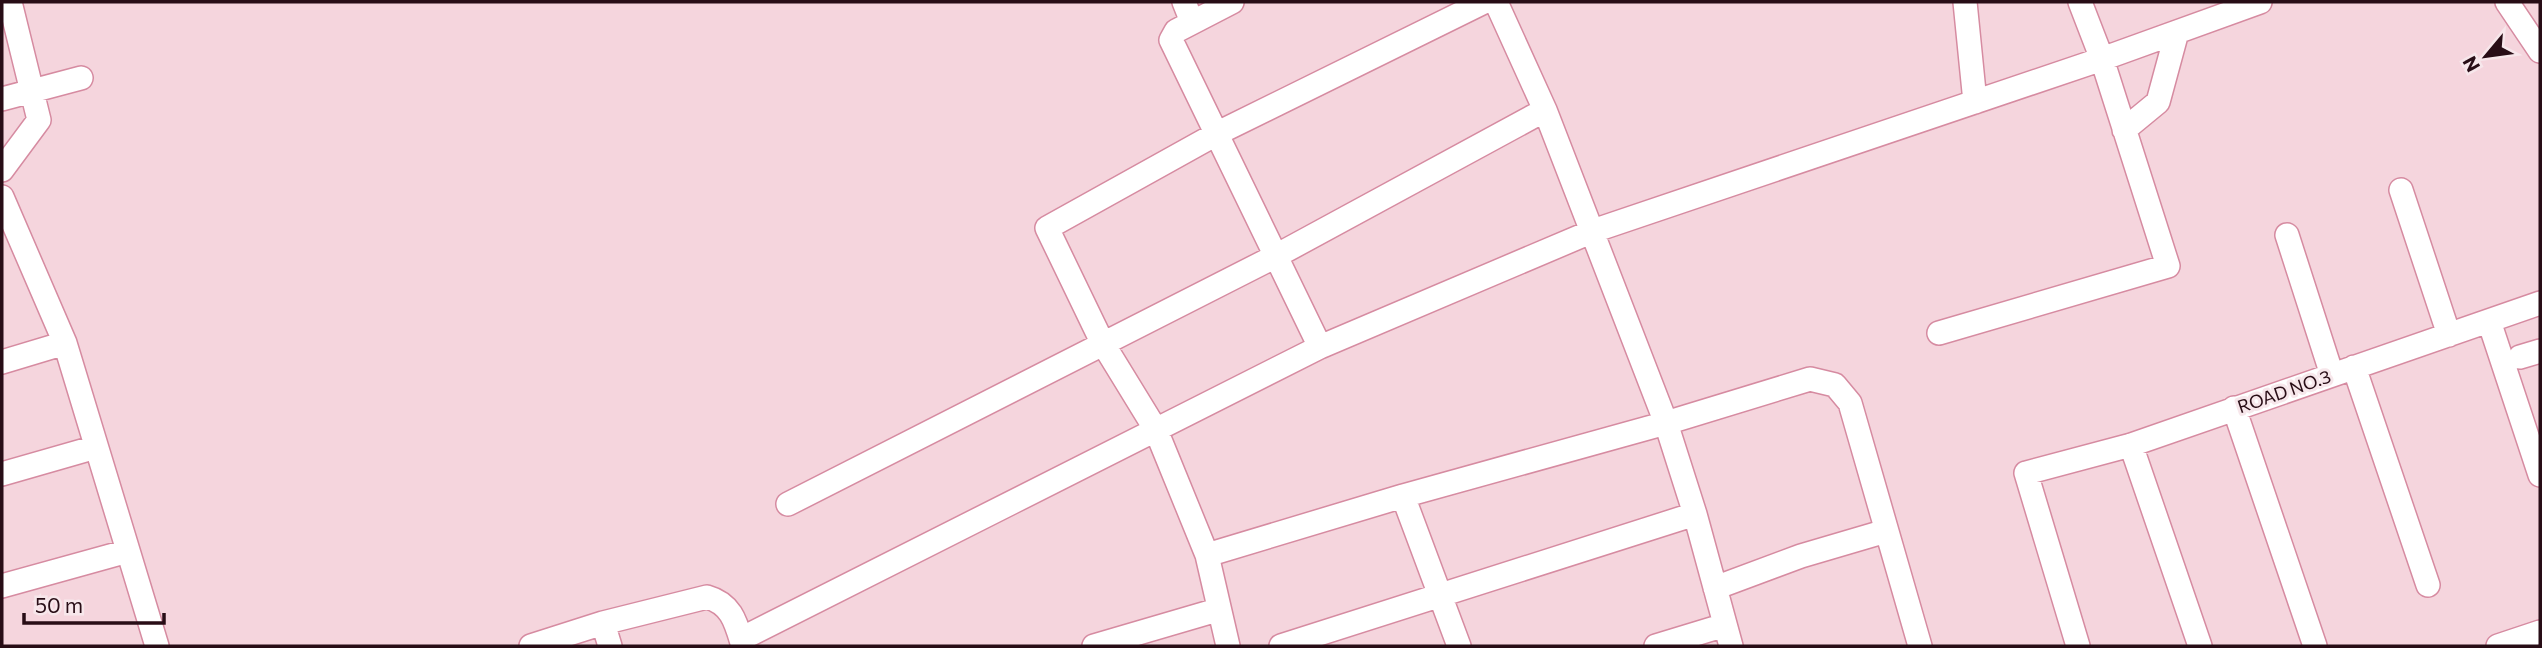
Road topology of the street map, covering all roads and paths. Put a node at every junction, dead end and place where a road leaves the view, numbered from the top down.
1 (10, 2) edge
2 (1232, 2) edge
3 (1484, 2) edge
4 (1496, 2) edge
5 (1965, 2) edge
6 (2080, 2) edge
7 (2260, 2) edge
8 (2507, 2) edge
9 (1188, 12) edge
10 (2177, 32) junction
11 (2540, 51) edge
12 (2102, 59) junction
13 (81, 78) dead end
14 (32, 91) junction
15 (2, 99) edge
16 (1975, 102) junction
17 (1545, 110) junction
18 (2124, 130) junction
19 (1218, 133) junction
20 (2, 170) edge
21 (2401, 190) dead end
22 (2, 197) edge
23 (1593, 230) junction
24 (2287, 235) dead end
25 (1274, 257) junction
26 (2540, 303) edge
27 (2489, 321) junction
28 (1939, 333) dead end
29 (2449, 335) junction
30 (1102, 342) junction
31 (65, 343) junction
32 (1320, 347) junction
33 (2, 362) edge
34 (2354, 367) junction
35 (2332, 374) junction
36 (2234, 408) junction
37 (1666, 423) junction
38 (1156, 430) junction
39 (2131, 445) junction
40 (96, 447) junction
41 (2, 474) edge
42 (2540, 475) edge
43 (1403, 496) junction
44 (788, 504) dead end
45 (1695, 514) junction
46 (1886, 531) junction
47 (128, 551) junction
48 (1207, 555) junction
49 (2428, 585) dead end
50 (2, 586) edge
51 (1714, 588) junction
52 (1440, 594) junction
53 (1217, 610) junction
54 (603, 623) junction
55 (1728, 635) edge
56 (2539, 636) edge
57 (742, 643) edge
58 (157, 646) edge
59 (531, 646) edge
60 (610, 646) edge
61 (1094, 646) edge
62 (1228, 646) edge
63 (1281, 646) edge
64 (1459, 646) edge
65 (1656, 646) edge
66 (1920, 646) edge
67 (2078, 646) edge
68 (2200, 646) edge
69 (2315, 646) edge
70 (2498, 646) edge

1 - 14 street
2 - 9 street
3 - 19 street
4 - 17 street
5 - 16 street
6 - 12 street
7 - 10 street
8 - 11 street
9 - 19 street
10 - 12 street
10 - 18 street
12 - 16 street
12 - 18 street
13 - 14 street
14 - 15 street
14 - 20 street
16 - 23 street
17 - 23 street
17 - 25 street
18 - 28 street
19 - 25 street
19 - 30 street
21 - 29 street
22 - 31 street
23 - 32 street
23 - 37 street
24 - 35 street
25 - 30 street
25 - 32 street
26 - 27 street, ROAD NO.3
27 - 29 street, ROAD NO.3
27 - 42 street
29 - 34 street, ROAD NO.3
30 - 38 street
30 - 44 street
31 - 33 street
31 - 40 street
32 - 38 street
34 - 35 street, ROAD NO.3
34 - 49 street
35 - 36 street, ROAD NO.3
36 - 39 street, ROAD NO.3
36 - 69 street
37 - 43 street
37 - 45 street
37 - 46 street
38 - 48 street
38 - 57 street
39 - 67 street, ROAD NO.3
39 - 68 street
40 - 41 street
40 - 47 street
43 - 48 street
43 - 52 street
45 - 51 street
45 - 52 street
46 - 51 street
46 - 66 street
47 - 50 street
47 - 58 street
48 - 53 street
51 - 55 street
52 - 63 street
52 - 64 street
53 - 61 street
53 - 62 street
54 - 57 street
54 - 59 street
54 - 60 street
55 - 65 street
56 - 70 street

